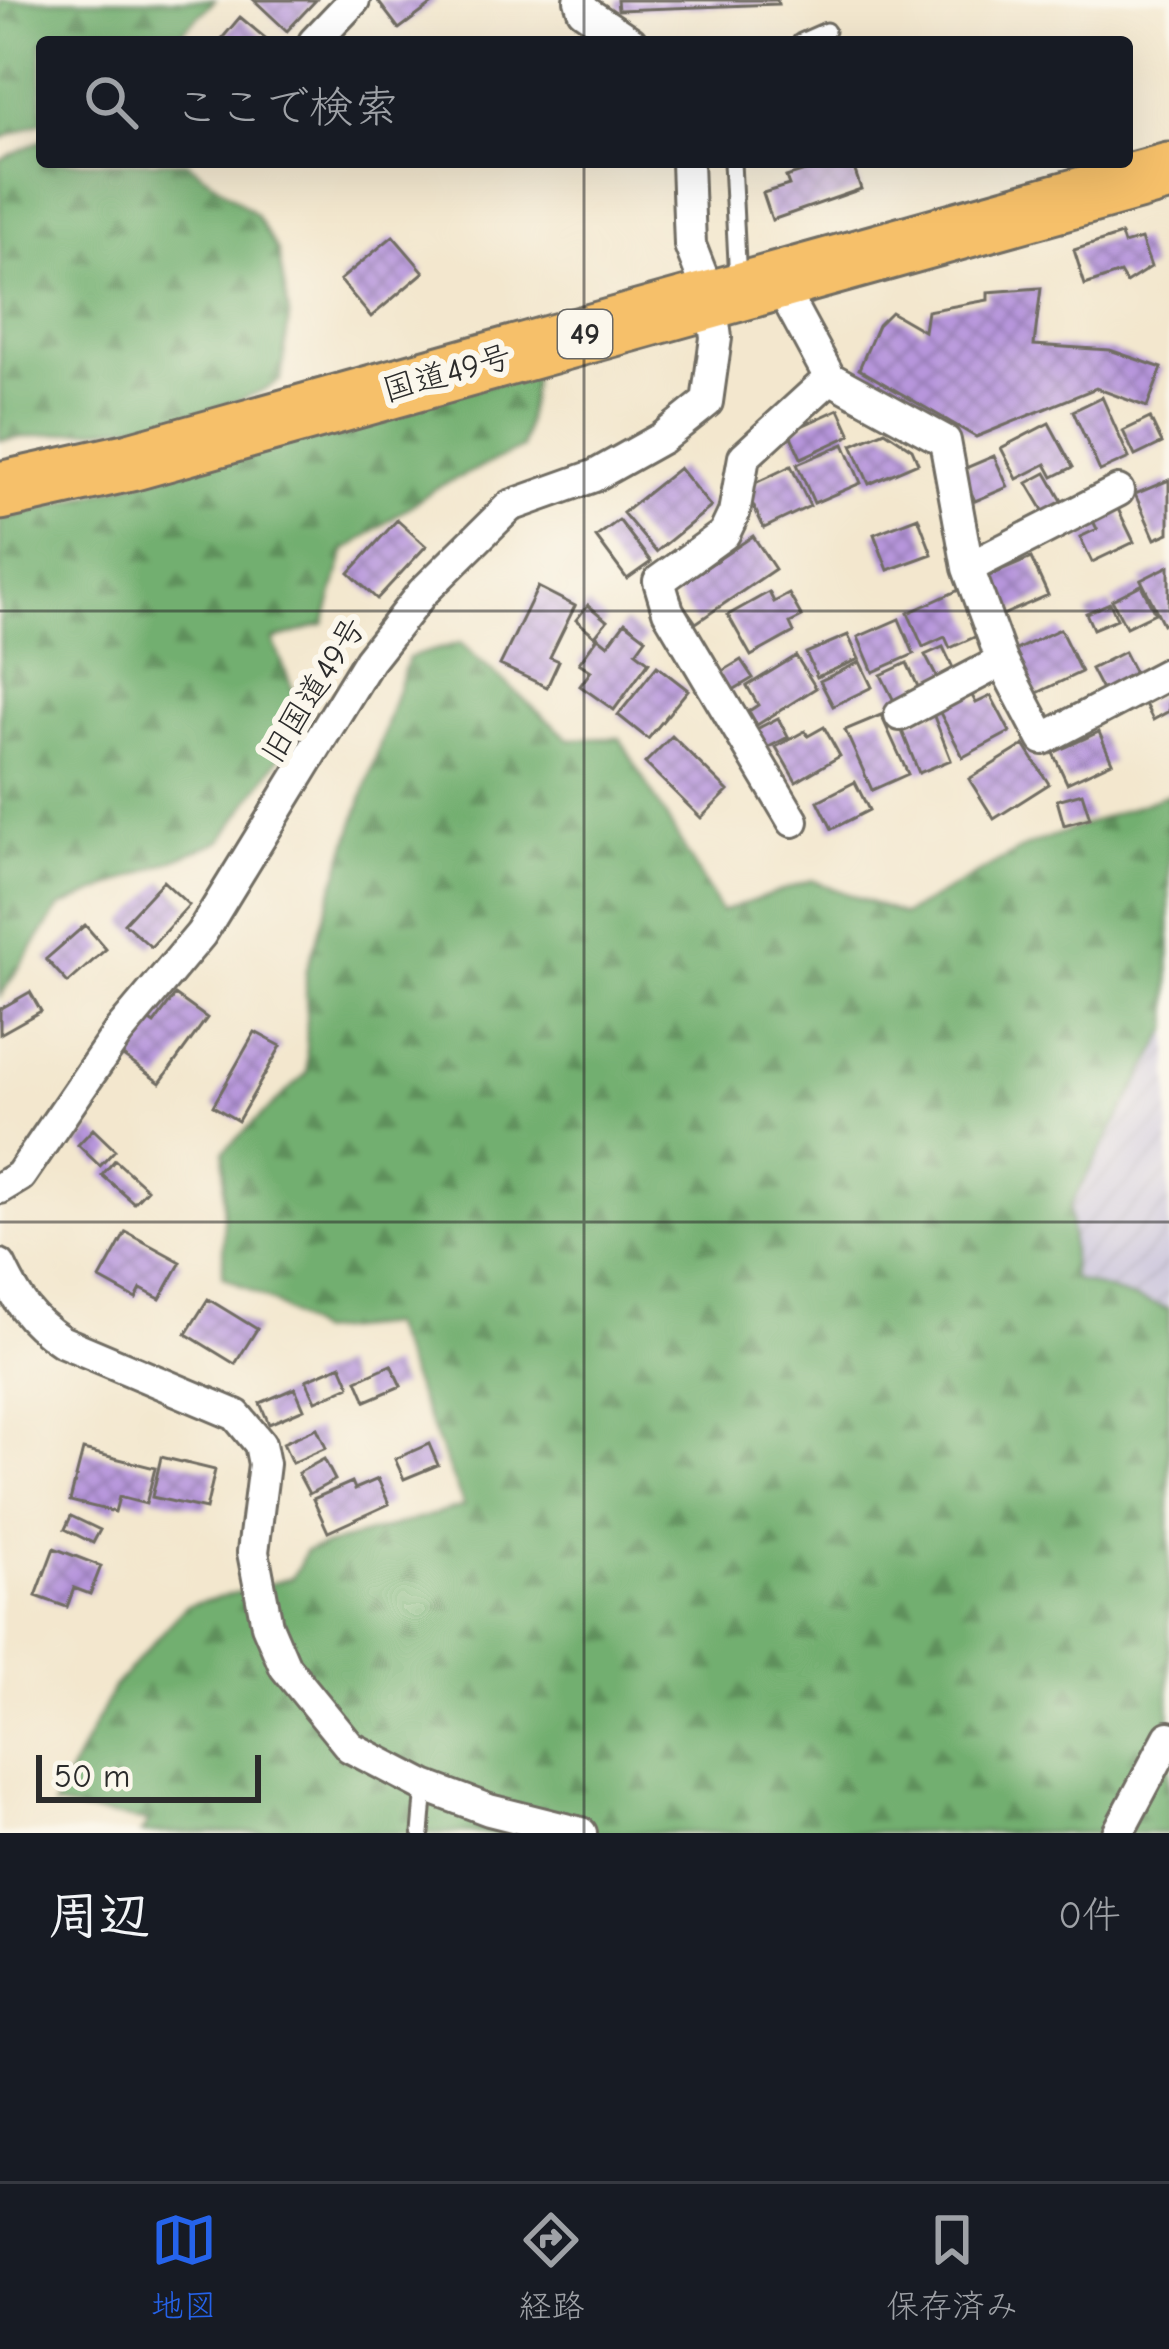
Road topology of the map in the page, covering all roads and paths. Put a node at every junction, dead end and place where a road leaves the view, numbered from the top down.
1 (353, 0) edge
2 (580, 0) edge
3 (826, 31) dead end
4 (320, 36) edge
5 (622, 36) edge
6 (815, 36) edge
7 (687, 168) edge
8 (732, 168) edge
9 (1169, 172) edge
10 (742, 290) junction
11 (830, 378) junction
12 (0, 491) edge
13 (1118, 491) dead end
14 (968, 568) junction
15 (1002, 661) junction
16 (1169, 674) edge
17 (900, 715) dead end
18 (793, 820) dead end
19 (0, 1189) edge
20 (0, 1264) edge
21 (1169, 1737) edge
22 (425, 1786) junction
23 (421, 1833) edge
24 (581, 1833) edge
25 (1118, 1833) edge

1 - 4 street
2 - 5 street
3 - 6 lane
7 - 10 street
8 - 10 lane
9 - 10 highway, 国道49号 / 49
10 - 11 street
10 - 12 highway, 国道49号 / 49
10 - 19 street, 旧国道49号
11 - 14 street
11 - 18 street
13 - 14 street
14 - 15 street
15 - 16 street
15 - 17 street
20 - 22 street
21 - 25 street
22 - 23 lane
22 - 24 street

